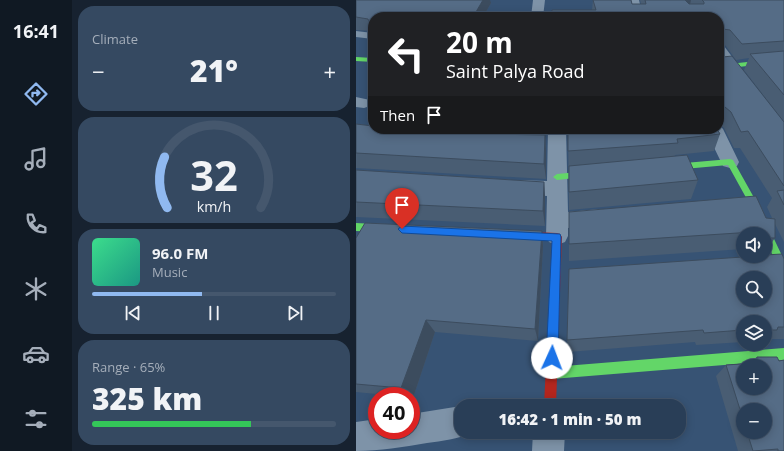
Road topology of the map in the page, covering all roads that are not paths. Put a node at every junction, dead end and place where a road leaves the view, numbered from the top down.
1 (539, 0) edge
2 (633, 0) edge
3 (538, 12) edge
4 (636, 12) edge
5 (356, 34) edge
6 (368, 35) edge
7 (356, 59) edge
8 (368, 60) edge
9 (784, 60) edge
10 (726, 67) edge
11 (751, 90) edge
12 (557, 134) edge
13 (716, 134) edge
14 (730, 162) junction
15 (652, 169) edge
16 (605, 173) edge
17 (557, 183) junction
18 (495, 185) edge
19 (752, 203) junction
20 (729, 206) edge
21 (620, 215) edge
22 (356, 227) edge
23 (402, 229) edge
24 (557, 229) junction
25 (503, 234) edge
26 (781, 264) edge
27 (579, 271) edge
28 (555, 273) junction
29 (784, 354) edge
30 (552, 373) junction
31 (550, 399) edge
32 (454, 423) edge
33 (420, 428) edge
34 (368, 436) edge
35 (356, 438) edge
36 (549, 439) edge
37 (548, 451) edge

1 - 3 street
2 - 4 street
5 - 6 lane
7 - 8 street
9 - 10 street
10 - 11 street
12 - 17 street
13 - 14 street
14 - 15 street
14 - 19 street
16 - 17 street
17 - 18 street
17 - 24 street
19 - 20 street
19 - 26 street
21 - 24 street
22 - 23 street
24 - 25 street
24 - 28 street
27 - 28 street
28 - 30 street
29 - 30 street
30 - 31 street
32 - 33 street
34 - 35 street
36 - 37 street

